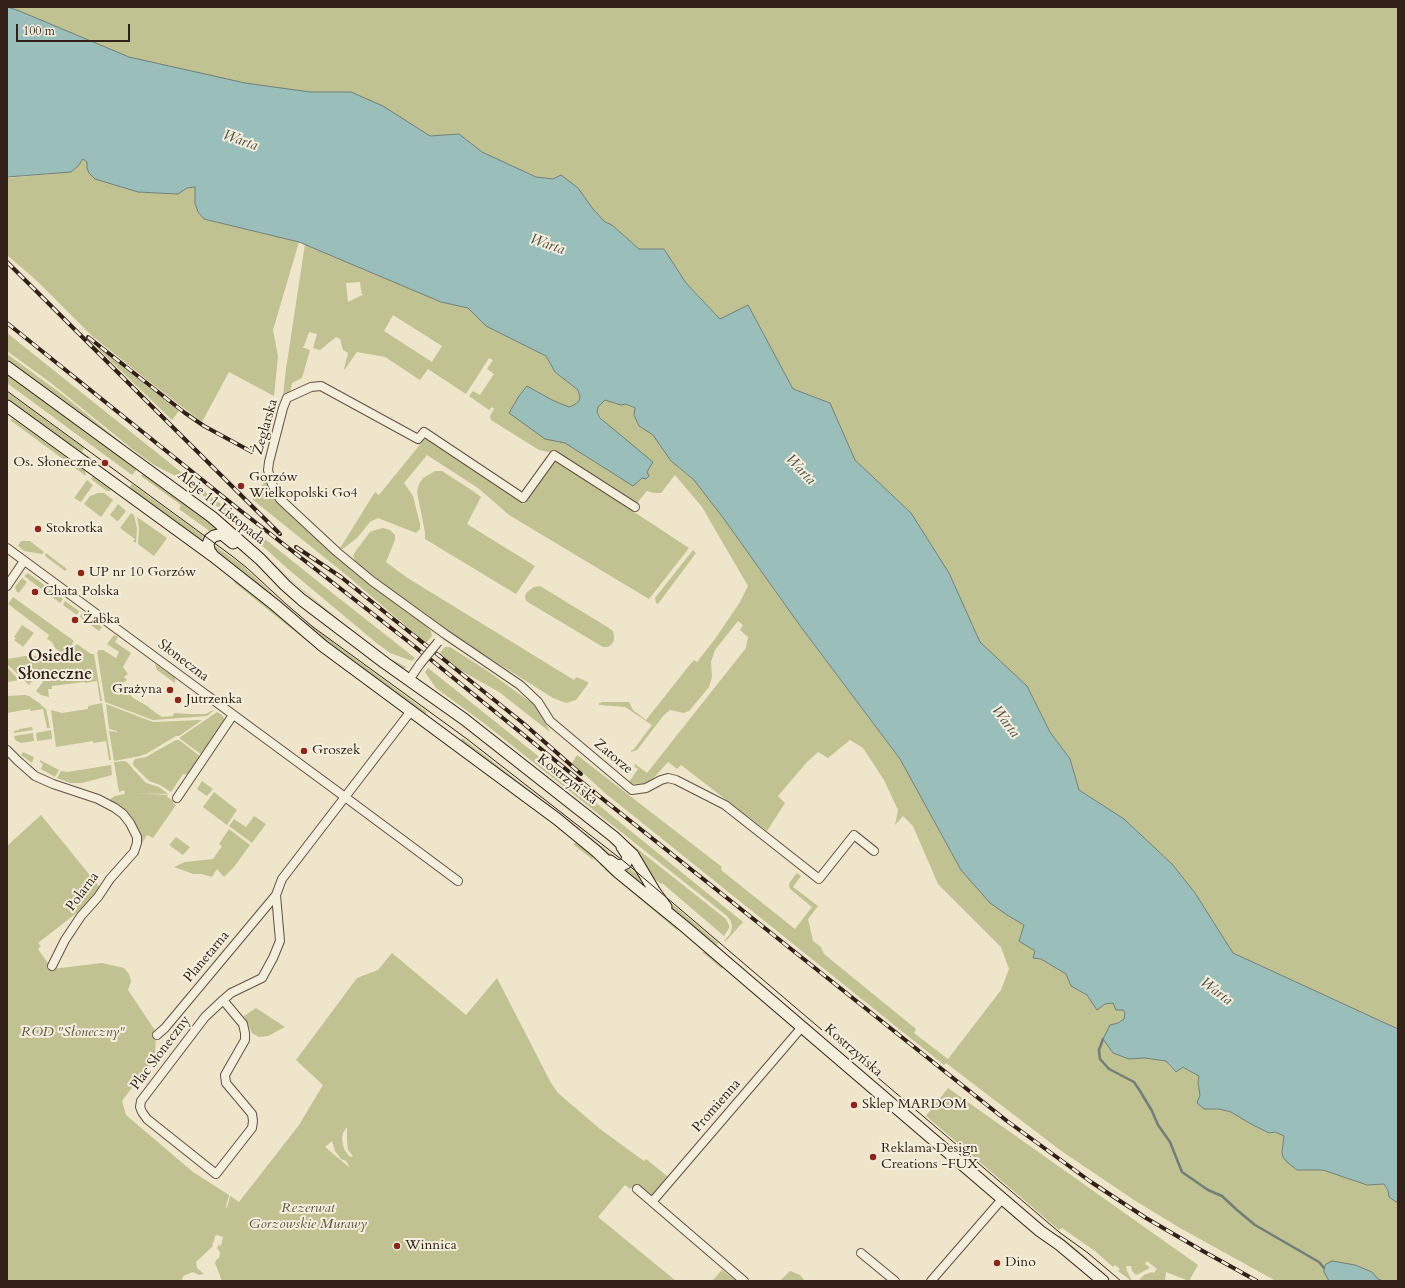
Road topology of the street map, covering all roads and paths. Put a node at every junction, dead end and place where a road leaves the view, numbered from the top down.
1 (7, 367) edge
2 (7, 406) edge
3 (635, 507) dead end
4 (9, 553) edge
5 (213, 556) junction
6 (24, 561) junction
7 (285, 584) junction
8 (7, 586) edge
9 (445, 634) junction
10 (409, 680) junction
11 (411, 711) junction
12 (233, 715) junction
13 (7, 750) edge
14 (345, 797) junction
15 (177, 798) dead end
16 (614, 837) junction
17 (596, 851) junction
18 (874, 851) dead end
19 (458, 881) dead end
20 (276, 895) junction
21 (684, 926) junction
22 (52, 966) dead end
23 (223, 1000) junction
24 (802, 1027) junction
25 (157, 1035) dead end
26 (636, 1189) dead end
27 (1002, 1198) junction
28 (652, 1202) junction
29 (1042, 1232) junction
30 (861, 1253) dead end
31 (744, 1281) edge
32 (894, 1281) edge
33 (931, 1281) edge
34 (1095, 1281) edge
35 (1103, 1281) edge

1 - 7 main road, Aleje 11 Listopada
2 - 5 main road
3 - 9 street, Żeglarska
4 - 6 street, Słoneczna
5 - 7 main road
5 - 11 main road
6 - 8 street
6 - 12 street, Słoneczna
7 - 10 main road, Aleje 11 Listopada
9 - 10 street, bridge
9 - 18 street, Zatorze
10 - 16 main road, Kostrzyńska
11 - 14 street, Plac Słoneczny
11 - 17 main road, Kostrzyńska
12 - 14 street, Słoneczna
12 - 15 street
13 - 22 street, Polarna
14 - 19 street, Słoneczna
14 - 20 street, Plac Słoneczny
16 - 17 main road
16 - 21 main road, Kostrzyńska
17 - 21 main road, Kostrzyńska
20 - 23 street, Plac Słoneczny
20 - 25 street, Planetarna
21 - 24 main road, Kostrzyńska
23 - 23 street, Plac Słoneczny
24 - 27 main road, Kostrzyńska
24 - 28 street, Promienna
26 - 28 street
27 - 29 main road, Kostrzyńska
27 - 33 street
28 - 31 street
29 - 34 main road, Kostrzyńska
29 - 35 main road, Kostrzyńska
30 - 32 street

